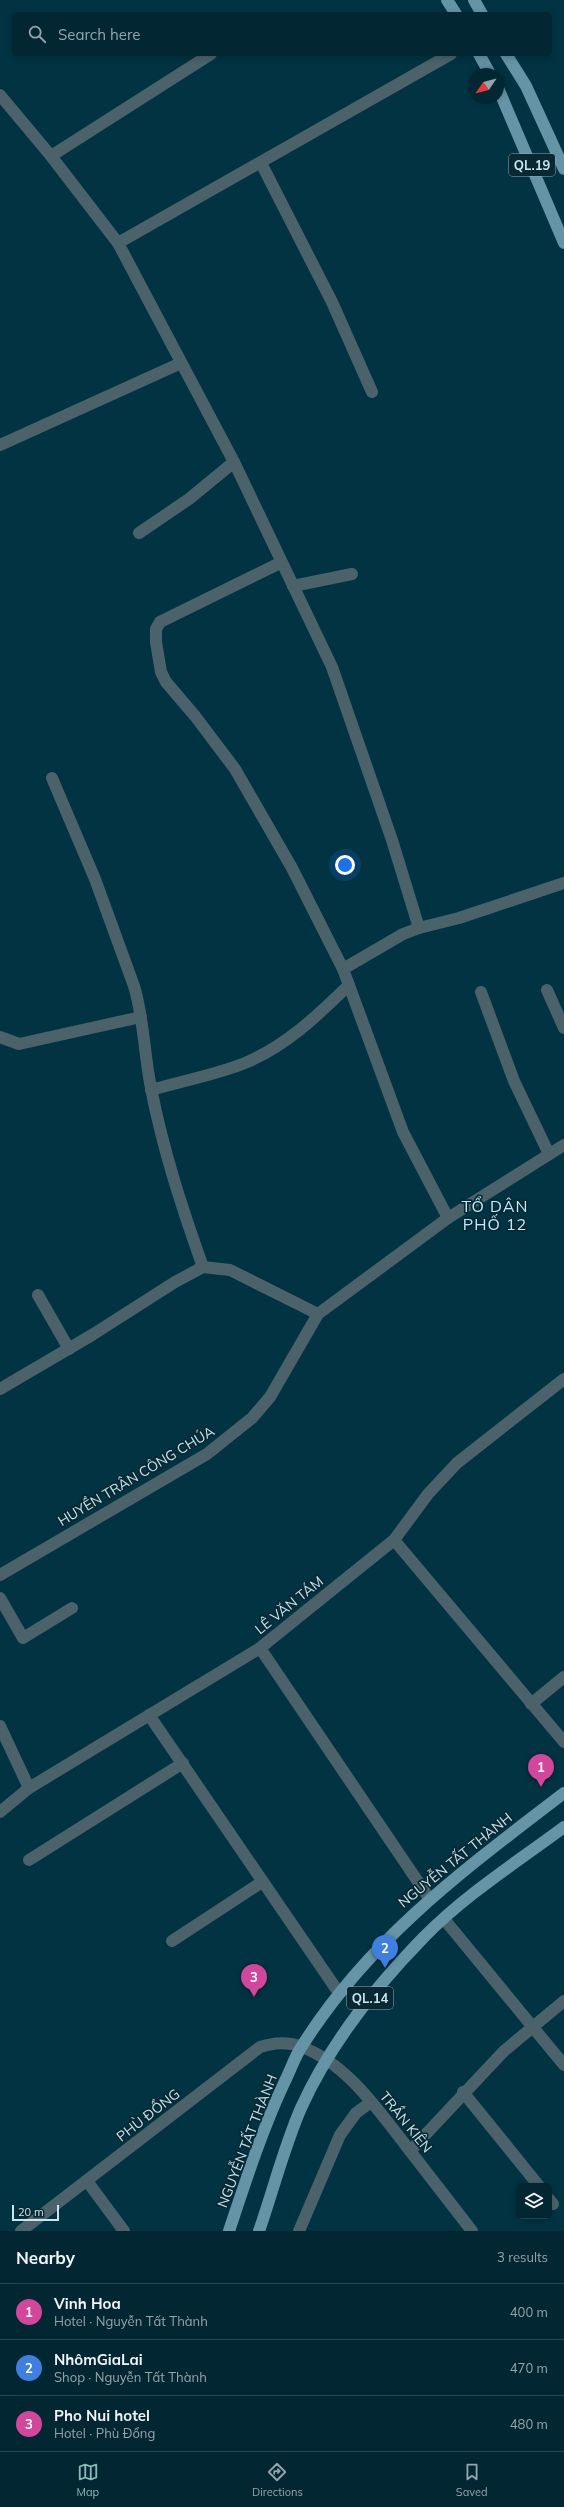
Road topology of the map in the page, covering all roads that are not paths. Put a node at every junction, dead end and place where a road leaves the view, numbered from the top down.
1 (474, 0) edge
2 (481, 12) edge
3 (208, 56) edge
4 (448, 56) edge
5 (480, 56) edge
6 (507, 56) edge
7 (487, 68) edge
8 (0, 95) edge
9 (504, 102) edge
10 (51, 156) junction
11 (261, 163) junction
12 (564, 169) edge
13 (118, 243) junction
14 (564, 243) edge
15 (181, 363) junction
16 (372, 392) dead end
17 (0, 446) edge
18 (234, 462) junction
19 (139, 533) dead end
20 (280, 563) junction
21 (352, 574) dead end
22 (293, 586) junction
23 (52, 778) dead end
24 (564, 883) edge
25 (419, 928) junction
26 (343, 969) junction
27 (349, 985) junction
28 (547, 990) dead end
29 (481, 992) dead end
30 (141, 1016) junction
31 (564, 1028) edge
32 (0, 1037) edge
33 (151, 1090) junction
34 (564, 1145) edge
35 (549, 1154) junction
36 (448, 1218) junction
37 (203, 1267) junction
38 (38, 1295) dead end
39 (318, 1314) junction
40 (69, 1349) junction
41 (564, 1379) edge
42 (0, 1389) edge
43 (394, 1540) junction
44 (0, 1575) edge
45 (0, 1598) edge
46 (72, 1608) dead end
47 (260, 1648) junction
48 (564, 1678) edge
49 (531, 1704) junction
50 (149, 1715) junction
51 (0, 1726) edge
52 (564, 1742) edge
53 (183, 1763) junction
54 (29, 1788) junction
55 (564, 1793) edge
56 (0, 1812) edge
57 (564, 1827) edge
58 (29, 1860) dead end
59 (262, 1882) junction
60 (429, 1898) junction
61 (444, 1919) junction
62 (172, 1941) dead end
63 (339, 1993) junction
64 (564, 2001) edge
65 (532, 2026) junction
66 (301, 2046) junction
67 (326, 2060) junction
68 (564, 2066) edge
69 (463, 2092) junction
70 (372, 2102) junction
71 (410, 2151) junction
72 (87, 2181) junction
73 (537, 2183) edge
74 (21, 2231) edge
75 (124, 2231) edge
76 (228, 2231) edge
77 (259, 2231) edge
78 (299, 2231) edge
79 (472, 2231) edge

1 - 2 main road
3 - 10 street
4 - 11 street
5 - 7 main road
6 - 12 main road, QL.19
8 - 10 street
9 - 14 main road, QL.19
10 - 13 street
11 - 13 street
11 - 16 street
13 - 15 street
15 - 17 street
15 - 18 street
18 - 19 street
18 - 20 street
20 - 22 street
20 - 26 street
21 - 22 street
22 - 25 street
23 - 30 street
24 - 25 street
25 - 26 street
26 - 27 street
27 - 33 street
27 - 36 street
28 - 31 street
29 - 35 street
30 - 32 street
30 - 33 street
33 - 37 street
34 - 35 street, HUYỀN TRÂN CÔNG CHÚA
35 - 36 street, HUYỀN TRÂN CÔNG CHÚA
36 - 39 street, HUYỀN TRÂN CÔNG CHÚA
37 - 39 street
37 - 40 street
38 - 40 street
39 - 44 street, HUYỀN TRÂN CÔNG CHÚA
40 - 42 street
41 - 43 street, LÊ VĂN TÁM
43 - 47 street, LÊ VĂN TÁM
43 - 49 street
45 - 46 street
47 - 50 street, LÊ VĂN TÁM
47 - 60 street
48 - 49 street
49 - 52 street
50 - 53 street
50 - 54 street, LÊ VĂN TÁM
51 - 54 street
53 - 58 street
53 - 59 street
54 - 56 street, LÊ VĂN TÁM
55 - 60 main road, NGUYỄN TẤT THÀNH / QL.14
57 - 61 main road, QL.14
59 - 62 street
59 - 63 street
60 - 63 main road, NGUYỄN TẤT THÀNH / QL.14
61 - 65 street
61 - 67 main road, QL.14
63 - 66 main road, NGUYỄN TẤT THÀNH / QL.14
64 - 65 street
65 - 68 street
65 - 69 street
66 - 67 street, TRẦN KIÊN
66 - 72 street, PHÙ ĐỔNG
66 - 76 main road, NGUYỄN TẤT THÀNH / QL.14
67 - 70 street, TRẦN KIÊN
67 - 77 main road, QL.14
69 - 71 street
69 - 73 street
70 - 71 street, TRẦN KIÊN
70 - 78 street
71 - 79 street, TRẦN KIÊN
72 - 74 street, PHÙ ĐỔNG
72 - 75 street

